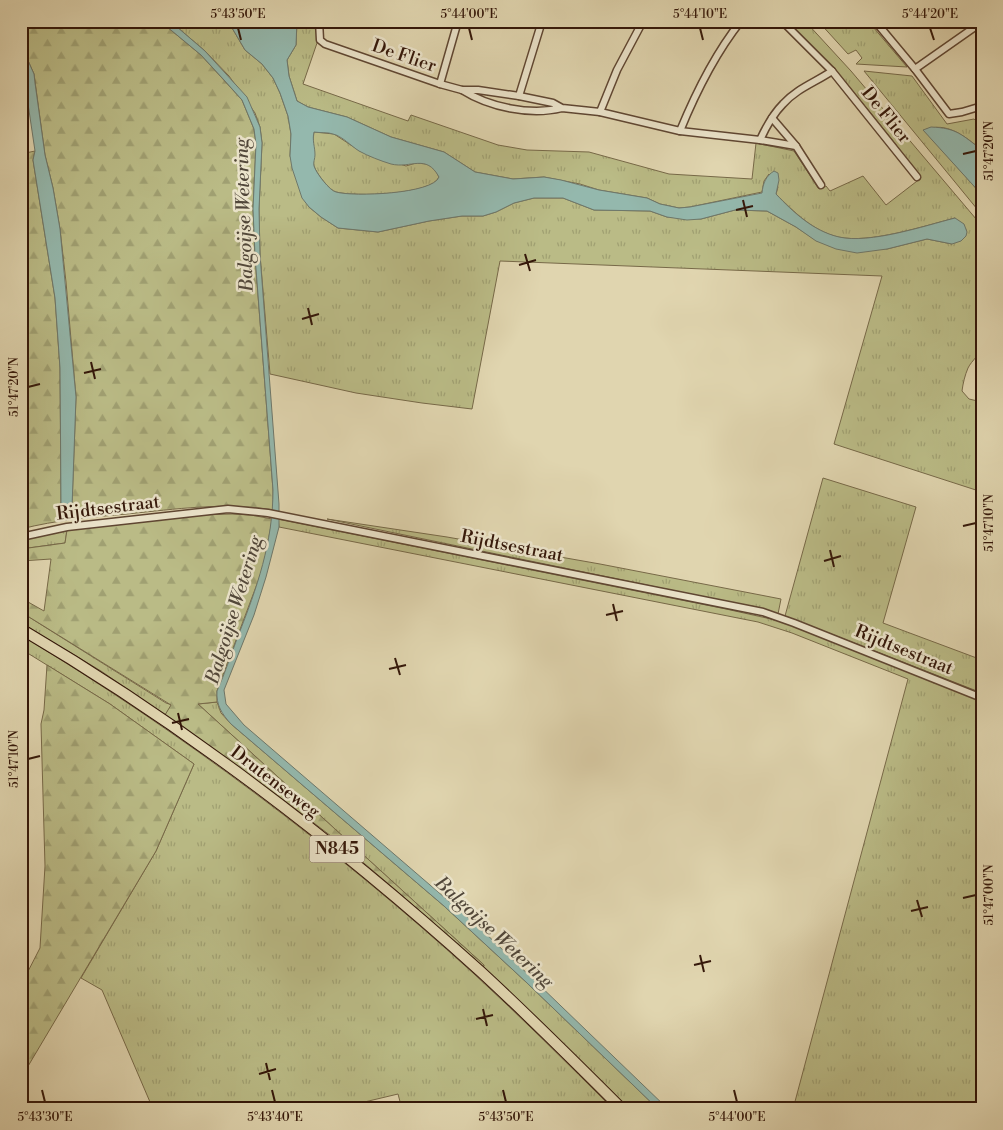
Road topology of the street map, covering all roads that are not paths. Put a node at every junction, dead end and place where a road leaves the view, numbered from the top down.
1 (320, 21) edge
2 (458, 21) edge
3 (542, 21) edge
4 (643, 21) edge
5 (741, 21) edge
6 (782, 21) edge
7 (875, 21) edge
8 (979, 25) edge
9 (915, 70) junction
10 (832, 71) junction
11 (440, 84) junction
12 (462, 90) junction
13 (519, 96) junction
14 (982, 106) edge
15 (562, 108) junction
16 (600, 112) junction
17 (772, 118) junction
18 (680, 131) junction
19 (760, 140) junction
20 (796, 146) junction
21 (917, 177) dead end
22 (821, 185) dead end
23 (21, 537) edge
24 (21, 629) edge
25 (982, 698) edge
26 (622, 1109) edge

1 - 11 street, De Flier
2 - 11 street, De Flier
3 - 13 street
4 - 16 street
5 - 18 street
6 - 10 street, De Flier
7 - 9 street
8 - 9 street
9 - 14 street
10 - 17 street
10 - 21 street, De Flier
11 - 12 street, De Flier
12 - 13 street, De Flier
12 - 15 street, De Flier
13 - 15 street, De Flier
15 - 16 street, De Flier
16 - 18 street, De Flier
17 - 19 street
17 - 20 street
18 - 19 street, De Flier
19 - 20 street, De Flier
20 - 22 street
23 - 25 street, Rijdtsestraat
24 - 26 main road, Drutenseweg / N845

